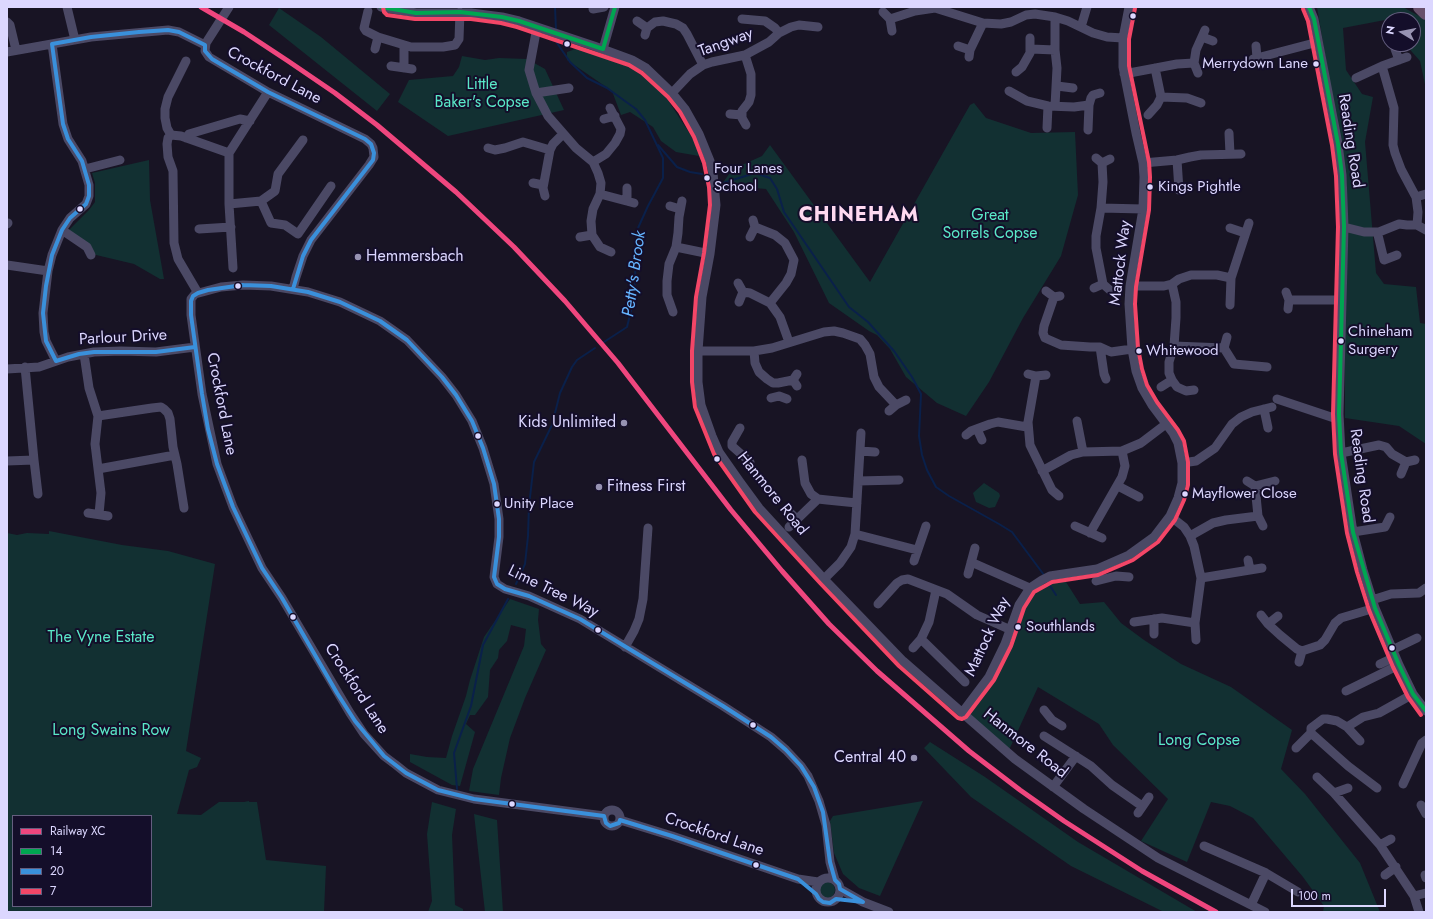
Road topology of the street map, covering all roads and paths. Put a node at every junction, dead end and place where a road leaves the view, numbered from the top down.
1 (67, 7) edge
2 (604, 7) edge
3 (615, 7) edge
4 (1088, 7) edge
5 (1129, 7) edge
6 (1309, 7) edge
7 (1420, 7) edge
8 (228, 8) edge
9 (386, 8) edge
10 (593, 9) dead end
11 (368, 11) dead end
12 (460, 12) junction
13 (1312, 12) edge
14 (1426, 13) edge
15 (1055, 18) junction
16 (741, 19) dead end
17 (637, 21) dead end
18 (7, 22) edge
19 (983, 23) junction
20 (537, 27) junction
21 (818, 27) dead end
22 (1081, 27) junction
23 (892, 31) dead end
24 (779, 33) junction
25 (378, 37) junction
26 (1123, 38) junction
27 (75, 40) junction
28 (1212, 41) dead end
29 (1318, 42) junction
30 (52, 44) junction
31 (205, 45) junction
32 (404, 45) junction
33 (958, 46) dead end
34 (1256, 46) dead end
35 (375, 48) dead end
36 (603, 49) junction
37 (1054, 50) junction
38 (11, 51) edge
39 (1398, 52) edge
40 (745, 55) junction
41 (186, 61) dead end
42 (1194, 63) junction
43 (702, 65) junction
44 (392, 66) dead end
45 (1382, 66) junction
46 (1155, 68) junction
47 (1016, 72) dead end
48 (1198, 73) dead end
49 (1124, 74) junction
50 (1356, 78) dead end
51 (1057, 86) junction
52 (569, 88) dead end
53 (1073, 88) dead end
54 (1009, 91) dead end
55 (268, 92) junction
56 (672, 92) junction
57 (536, 93) junction
58 (1100, 93) dead end
59 (1161, 97) junction
60 (1201, 103) dead end
61 (1089, 105) junction
62 (1052, 106) junction
63 (730, 114) dead end
64 (742, 115) junction
65 (1148, 115) dead end
66 (604, 119) dead end
67 (250, 121) junction
68 (746, 124) dead end
69 (1047, 128) dead end
70 (1088, 130) dead end
71 (1229, 133) dead end
72 (563, 134) junction
73 (170, 135) junction
74 (186, 138) junction
75 (303, 140) dead end
76 (550, 150) junction
77 (229, 153) junction
78 (1230, 154) junction
79 (1241, 154) dead end
80 (120, 160) dead end
81 (496, 160) dead end
82 (1103, 160) dead end
83 (1177, 160) junction
84 (593, 162) junction
85 (1143, 163) junction
86 (85, 169) junction
87 (533, 182) dead end
88 (543, 185) junction
89 (331, 186) dead end
90 (627, 188) dead end
91 (1179, 190) dead end
92 (600, 194) junction
93 (1426, 194) edge
94 (545, 196) dead end
95 (1416, 197) junction
96 (261, 201) junction
97 (229, 204) junction
98 (670, 206) dead end
99 (1101, 208) junction
100 (1143, 209) junction
101 (1248, 223) dead end
102 (1417, 225) junction
103 (231, 227) junction
104 (1230, 228) dead end
105 (1344, 228) junction
106 (199, 229) dead end
107 (62, 230) junction
108 (1426, 230) edge
109 (1379, 232) junction
110 (1244, 233) junction
111 (592, 235) junction
112 (580, 237) dead end
113 (750, 237) dead end
114 (676, 247) junction
115 (611, 252) dead end
116 (710, 254) junction
117 (91, 255) dead end
118 (1397, 255) dead end
119 (7, 265) edge
120 (233, 268) dead end
121 (48, 271) junction
122 (1231, 278) junction
123 (738, 283) dead end
124 (1104, 284) junction
125 (1172, 284) junction
126 (1130, 286) junction
127 (1094, 288) dead end
128 (196, 289) junction
129 (293, 289) junction
130 (1046, 291) dead end
131 (743, 292) junction
132 (1112, 292) dead end
133 (1288, 300) dead end
134 (1341, 300) junction
135 (739, 302) dead end
136 (770, 304) junction
137 (1230, 305) dead end
138 (673, 312) dead end
139 (1227, 337) dead end
140 (789, 342) junction
141 (1174, 346) junction
142 (195, 347) junction
143 (1100, 347) junction
144 (1224, 348) junction
145 (1132, 349) junction
146 (754, 350) junction
147 (698, 351) junction
148 (84, 354) junction
149 (56, 361) junction
150 (25, 367) junction
151 (1267, 367) dead end
152 (7, 369) edge
153 (1046, 375) dead end
154 (1102, 376) dead end
155 (796, 380) dead end
156 (1174, 383) junction
157 (778, 384) junction
158 (1161, 387) dead end
159 (1194, 390) dead end
160 (779, 398) dead end
161 (1277, 399) dead end
162 (906, 400) dead end
163 (896, 405) junction
164 (889, 411) dead end
165 (98, 416) junction
166 (1339, 417) junction
167 (1077, 421) dead end
168 (1166, 424) junction
169 (1027, 427) junction
170 (740, 428) dead end
171 (1268, 428) dead end
172 (977, 429) junction
173 (861, 433) dead end
174 (966, 436) dead end
175 (982, 440) dead end
176 (860, 451) junction
177 (1122, 451) junction
178 (875, 452) dead end
179 (1083, 452) junction
180 (1341, 453) junction
181 (174, 455) junction
182 (804, 459) dead end
183 (34, 460) junction
184 (7, 461) edge
185 (1182, 463) junction
186 (729, 466) junction
187 (98, 469) junction
188 (1042, 471) junction
189 (1401, 474) dead end
190 (885, 480) junction
191 (899, 480) dead end
192 (858, 481) junction
193 (1275, 481) dead end
194 (1118, 486) junction
195 (886, 491) dead end
196 (38, 494) dead end
197 (1052, 494) dead end
198 (1139, 497) dead end
199 (818, 499) junction
200 (857, 503) junction
201 (184, 508) dead end
202 (786, 509) dead end
203 (88, 513) dead end
204 (99, 514) junction
205 (108, 516) dead end
206 (1170, 516) junction
207 (1258, 516) junction
208 (1390, 517) dead end
209 (796, 519) junction
210 (926, 526) dead end
211 (1074, 526) dead end
212 (1263, 526) dead end
213 (789, 527) dead end
214 (648, 528) dead end
215 (1353, 532) junction
216 (1090, 533) junction
217 (855, 534) junction
218 (1190, 536) junction
219 (1102, 538) dead end
220 (975, 548) dead end
221 (917, 550) junction
222 (1248, 560) dead end
223 (914, 561) dead end
224 (972, 562) junction
225 (1114, 563) junction
226 (1262, 568) dead end
227 (1250, 570) junction
228 (968, 574) dead end
229 (1116, 576) junction
230 (1129, 577) dead end
231 (1201, 578) junction
232 (824, 579) junction
233 (1096, 581) dead end
234 (1030, 588) junction
235 (1426, 588) edge
236 (936, 590) junction
237 (885, 601) dead end
238 (1373, 604) junction
239 (1261, 615) dead end
240 (1278, 616) dead end
241 (1154, 619) junction
242 (1134, 622) dead end
243 (1195, 623) junction
244 (1268, 624) junction
245 (1011, 630) junction
246 (1154, 634) dead end
247 (1417, 638) dead end
248 (921, 639) junction
249 (1196, 640) dead end
250 (625, 647) junction
251 (913, 648) dead end
252 (1302, 651) junction
253 (1395, 657) junction
254 (1299, 662) dead end
255 (962, 664) dead end
256 (1380, 664) dead end
257 (954, 670) junction
258 (966, 682) dead end
259 (1346, 691) dead end
260 (1413, 694) junction
261 (1044, 710) dead end
262 (1426, 711) edge
263 (962, 714) junction
264 (1052, 720) junction
265 (1062, 726) dead end
266 (1347, 727) junction
267 (1311, 733) junction
268 (1426, 740) edge
269 (1360, 741) dead end
270 (1296, 748) dead end
271 (1076, 756) junction
272 (1317, 777) dead end
273 (1375, 784) dead end
274 (1403, 784) dead end
275 (1053, 787) junction
276 (1348, 788) dead end
277 (1334, 793) junction
278 (1149, 797) dead end
279 (1391, 839) dead end
280 (1380, 845) junction
281 (1204, 846) dead end
282 (830, 862) junction
283 (1396, 867) junction
284 (1266, 873) junction
285 (1385, 875) dead end
286 (798, 879) junction
287 (821, 880) junction
288 (835, 880) junction
289 (840, 889) junction
290 (1298, 892) dead end
291 (1426, 893) edge
292 (816, 894) junction
293 (1414, 896) junction
294 (836, 900) junction
295 (863, 902) junction
296 (1251, 905) junction
297 (889, 912) edge
298 (1266, 912) edge
299 (1419, 912) edge

1 - 27 street
2 - 10 street
3 - 36 street
4 - 22 street
5 - 26 street, Mattock Way
6 - 13 street, Reading Road
7 - 14 highway
8 - 31 street, Crockford Lane
9 - 12 street, Hanmore Road
11 - 25 street
12 - 20 street, Hanmore Road
12 - 32 street
13 - 29 street, Reading Road
15 - 19 street
15 - 22 street
15 - 37 street
16 - 24 street
17 - 43 street
18 - 38 street
19 - 23 street
19 - 33 street
20 - 36 street, Hanmore Road
20 - 57 street
21 - 24 street, Tangway
22 - 26 street
24 - 40 street, Tangway
25 - 32 street
25 - 35 street
26 - 49 street, Mattock Way
27 - 30 street
27 - 31 street
28 - 42 street
29 - 34 street
29 - 105 street, Reading Road
30 - 38 street
30 - 86 street
31 - 55 street, Crockford Lane
32 - 44 street
36 - 56 street, Hanmore Road
37 - 47 street
37 - 51 street
39 - 45 street
40 - 43 street, Tangway
40 - 64 street
41 - 73 street
42 - 46 street
42 - 48 street
43 - 56 street, Tangway
45 - 50 street
45 - 95 street
46 - 49 street
46 - 59 street
49 - 85 street, Mattock Way
51 - 53 street
51 - 62 street
52 - 57 street
54 - 62 street
55 - 67 street
55 - 129 street, Crockford Lane
56 - 116 street, Hanmore Road
57 - 72 street
58 - 61 street
59 - 60 street
59 - 65 street
61 - 62 street
61 - 70 street
62 - 69 street
63 - 64 street
64 - 68 street
66 - 84 street
67 - 74 street
67 - 77 street
71 - 78 street
72 - 76 street
72 - 84 street
73 - 74 street
73 - 128 street
74 - 77 street
75 - 96 street
76 - 81 street
76 - 88 street
77 - 97 street
78 - 79 street
78 - 83 street
80 - 86 street
82 - 99 street
83 - 85 street
83 - 91 street
84 - 92 street
85 - 100 street, Mattock Way
86 - 107 street
87 - 88 street
88 - 94 street
89 - 96 street
90 - 92 street
92 - 111 street
93 - 95 street
95 - 102 street
96 - 97 street
97 - 103 street
98 - 114 street
99 - 100 street
99 - 124 street
100 - 126 street, Mattock Way
101 - 110 street
102 - 108 street
102 - 109 street
103 - 106 street
103 - 120 street
104 - 110 street
105 - 109 street
105 - 134 street, Reading Road
107 - 117 street
107 - 121 street
109 - 118 street
110 - 122 street
111 - 112 street
111 - 115 street
113 - 136 street
114 - 116 street
114 - 138 street
116 - 147 street, Hanmore Road
119 - 121 street
121 - 149 street
122 - 125 street
122 - 137 street
123 - 131 street
124 - 127 street
124 - 132 street
125 - 126 street
125 - 141 street
126 - 145 street, Mattock Way
128 - 129 street
128 - 142 street, Crockford Lane
129 - 250 street, Lime Tree Way
130 - 143 street
131 - 135 street
131 - 136 street
133 - 134 street
134 - 166 street, Reading Road
136 - 140 street
139 - 144 street
140 - 146 street
140 - 163 street
141 - 144 street
141 - 156 street
142 - 148 street, Parlour Drive
142 - 286 street, Crockford Lane
143 - 145 street
143 - 154 street
144 - 151 street
145 - 168 street, Mattock Way
146 - 147 street
146 - 157 street
147 - 186 street, Hanmore Road
148 - 149 street, Parlour Drive
148 - 165 street
149 - 150 street, Parlour Drive
150 - 152 street, Parlour Drive
150 - 183 street
153 - 169 street
155 - 157 street
156 - 158 street
156 - 159 street
157 - 160 street
161 - 166 street
162 - 163 street
163 - 164 street
165 - 181 street
165 - 187 street
166 - 180 street, Reading Road
167 - 179 street
168 - 177 street
168 - 185 street, Mattock Way
169 - 172 street
169 - 188 street
170 - 186 street
171 - 185 street
172 - 174 street
172 - 175 street
173 - 176 street
176 - 178 street
176 - 192 street
177 - 179 street
177 - 194 street
179 - 188 street
180 - 189 street
180 - 215 street, Reading Road
181 - 187 street
181 - 201 street
182 - 199 street
183 - 184 street
183 - 196 street
185 - 206 street, Mattock Way
186 - 232 street, Hanmore Road
187 - 204 street
188 - 197 street
190 - 191 street
190 - 192 street
190 - 195 street
192 - 200 street
193 - 207 street
194 - 198 street
194 - 216 street
199 - 200 street
199 - 209 street
200 - 217 street
202 - 209 street
203 - 204 street
204 - 205 street
206 - 218 street
206 - 225 street, Mattock Way
207 - 212 street
207 - 218 street
208 - 215 street
209 - 213 street
210 - 221 street
211 - 216 street
214 - 250 street
215 - 238 street, Reading Road
216 - 219 street
217 - 221 street
217 - 232 street
218 - 231 street
220 - 224 street
221 - 223 street
222 - 227 street
224 - 228 street
224 - 234 street
225 - 229 street
225 - 234 street, Mattock Way
226 - 227 street
227 - 231 street
229 - 230 street
229 - 233 street
231 - 243 street
232 - 263 street, Hanmore Road
234 - 245 street, Mattock Way
235 - 238 street
236 - 237 street
236 - 245 street
236 - 248 street
238 - 252 street
238 - 253 street, Reading Road
239 - 244 street
240 - 244 street
241 - 242 street
241 - 243 street
241 - 246 street
243 - 249 street
244 - 252 street
245 - 263 street, Mattock Way
247 - 253 street
248 - 251 street
248 - 257 street
250 - 282 street, Lime Tree Way
252 - 254 street
253 - 256 street
253 - 259 street
253 - 260 street, Reading Road
255 - 257 street
257 - 258 street
260 - 262 street, Reading Road
260 - 266 street
261 - 264 street
263 - 275 street, Hanmore Road
264 - 265 street
264 - 271 street
266 - 267 street
266 - 269 street
267 - 270 street
267 - 273 street
268 - 274 street
271 - 275 street
271 - 278 street
272 - 277 street
275 - 296 street, Hanmore Road
276 - 277 street
277 - 280 street
279 - 280 street
280 - 283 street
281 - 284 street
282 - 287 street, Lime Tree Way
282 - 288 street, Lime Tree Way
283 - 285 street
283 - 293 street
284 - 290 street
284 - 296 street
286 - 287 street, Crockford Lane
286 - 292 street, Crockford Lane
287 - 288 street
287 - 292 street
288 - 289 street
289 - 294 street
289 - 295 street
291 - 293 street
292 - 294 street
293 - 299 street
294 - 295 street
295 - 297 street
296 - 298 street, Hanmore Road

